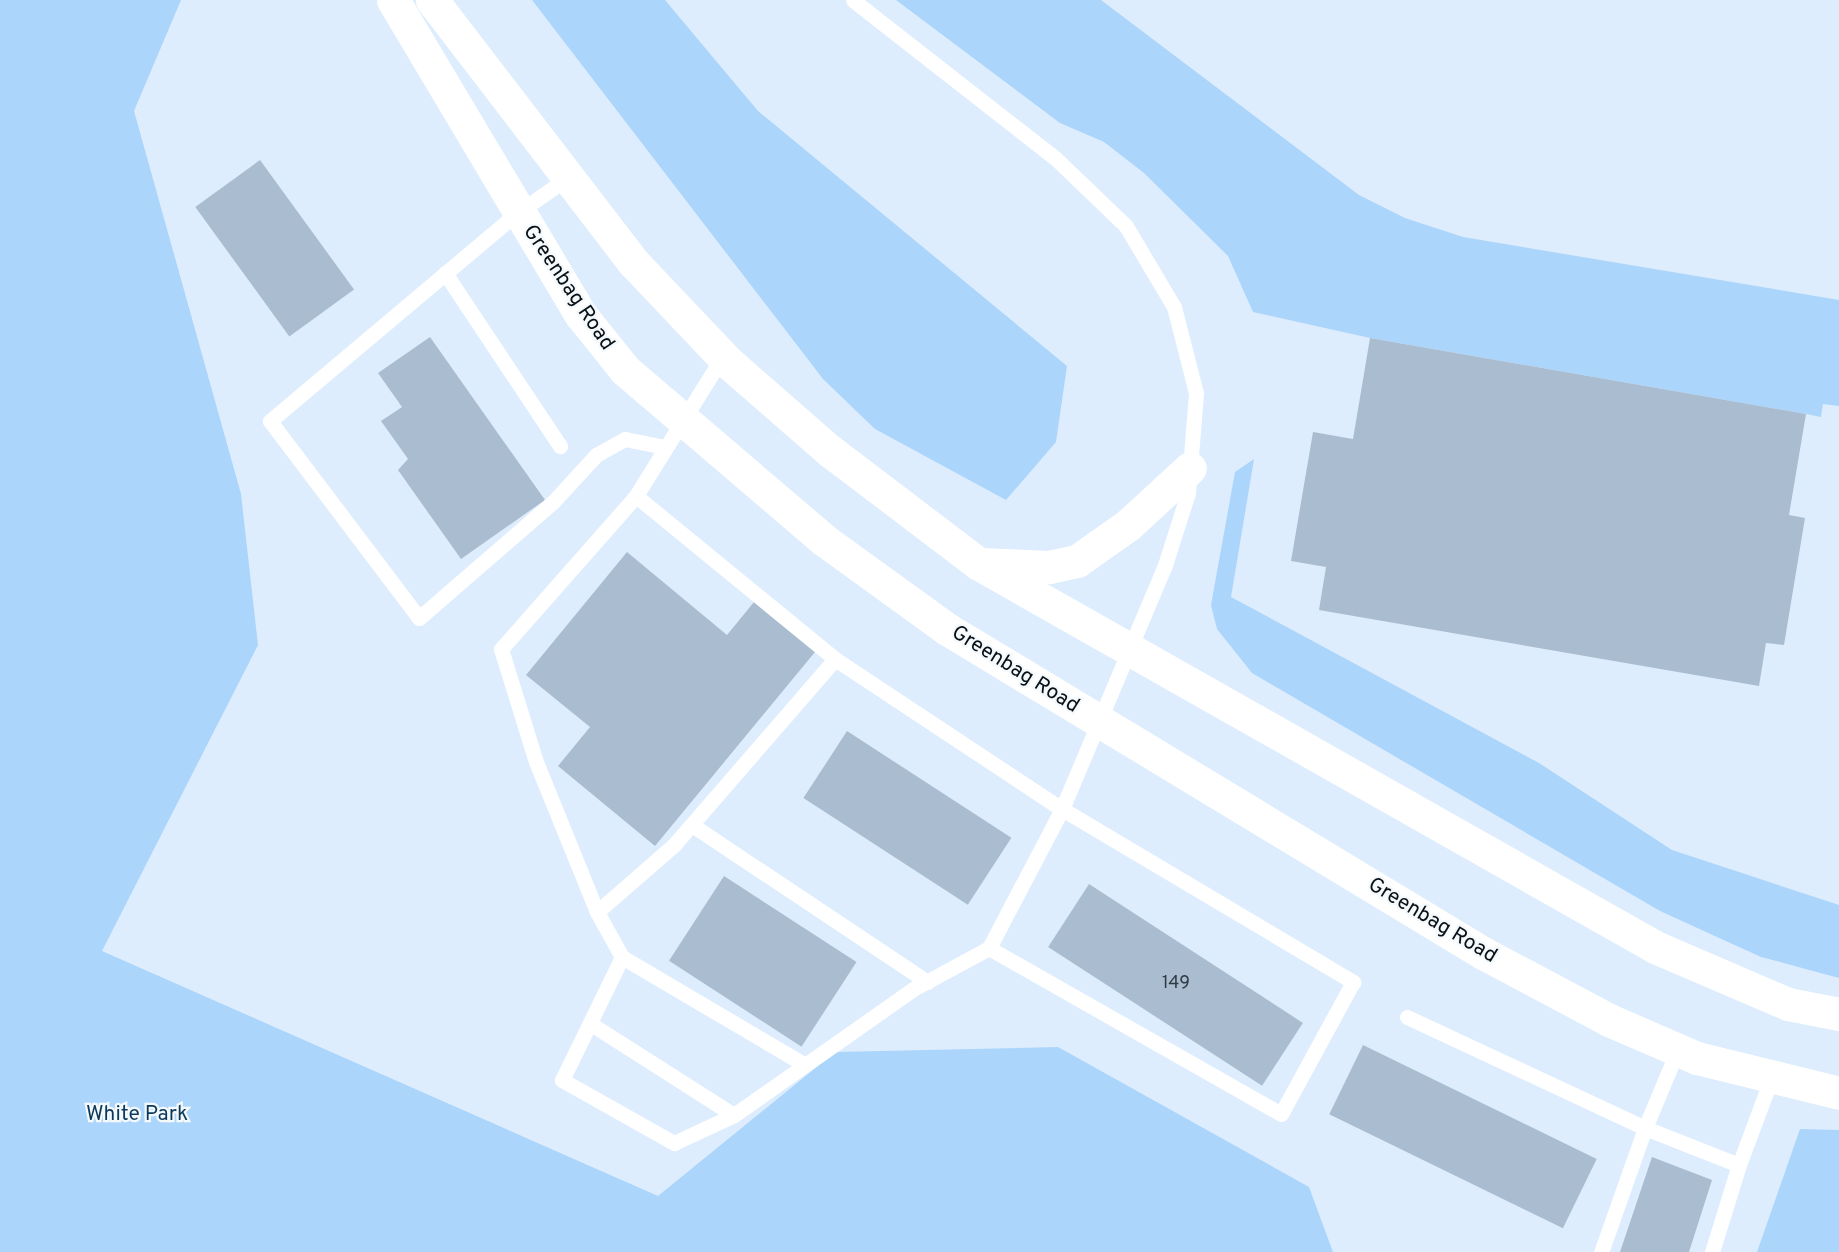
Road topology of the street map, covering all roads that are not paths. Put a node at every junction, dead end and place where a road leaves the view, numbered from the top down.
1 (393, 0) edge
2 (432, 0) edge
3 (853, 0) edge
4 (569, 177) junction
5 (517, 213) junction
6 (445, 273) junction
7 (723, 356) junction
8 (672, 435) junction
9 (560, 446) dead end
10 (1190, 468) junction
11 (636, 496) junction
12 (979, 564) junction
13 (1131, 655) junction
14 (835, 659) junction
15 (1100, 722) junction
16 (1062, 809) junction
17 (692, 825) junction
18 (597, 912) junction
19 (989, 948) junction
20 (622, 957) junction
21 (927, 982) junction
22 (1839, 1014) edge
23 (1407, 1017) dead end
24 (591, 1024) junction
25 (1678, 1049) junction
26 (805, 1065) junction
27 (1771, 1079) junction
28 (1839, 1093) edge
29 (734, 1115) junction
30 (1645, 1128) junction
31 (1739, 1165) junction
32 (1600, 1252) edge
33 (1712, 1252) edge

1 - 5 main road, Greenbag Road
2 - 4 main road
3 - 10 lane
4 - 5 lane
4 - 7 main road
5 - 6 lane
5 - 8 main road, Greenbag Road
6 - 8 lane
6 - 9 lane
7 - 8 lane
7 - 12 main road
8 - 11 lane
8 - 15 main road, Greenbag Road
10 - 12 main road
10 - 13 lane
11 - 14 lane
11 - 18 lane
12 - 13 main road
13 - 15 lane
13 - 22 main road
14 - 16 lane
14 - 17 lane
15 - 16 lane
15 - 25 main road, Greenbag Road
16 - 19 lane
16 - 19 lane
17 - 18 lane
17 - 21 lane
18 - 20 lane
19 - 21 lane
20 - 24 lane
20 - 26 lane
21 - 26 lane
23 - 30 lane
24 - 29 lane
24 - 29 lane
25 - 27 main road, Greenbag Road
25 - 30 lane
26 - 29 lane
27 - 28 main road, Greenbag Road
27 - 31 lane
30 - 31 lane
30 - 32 lane
31 - 33 lane

